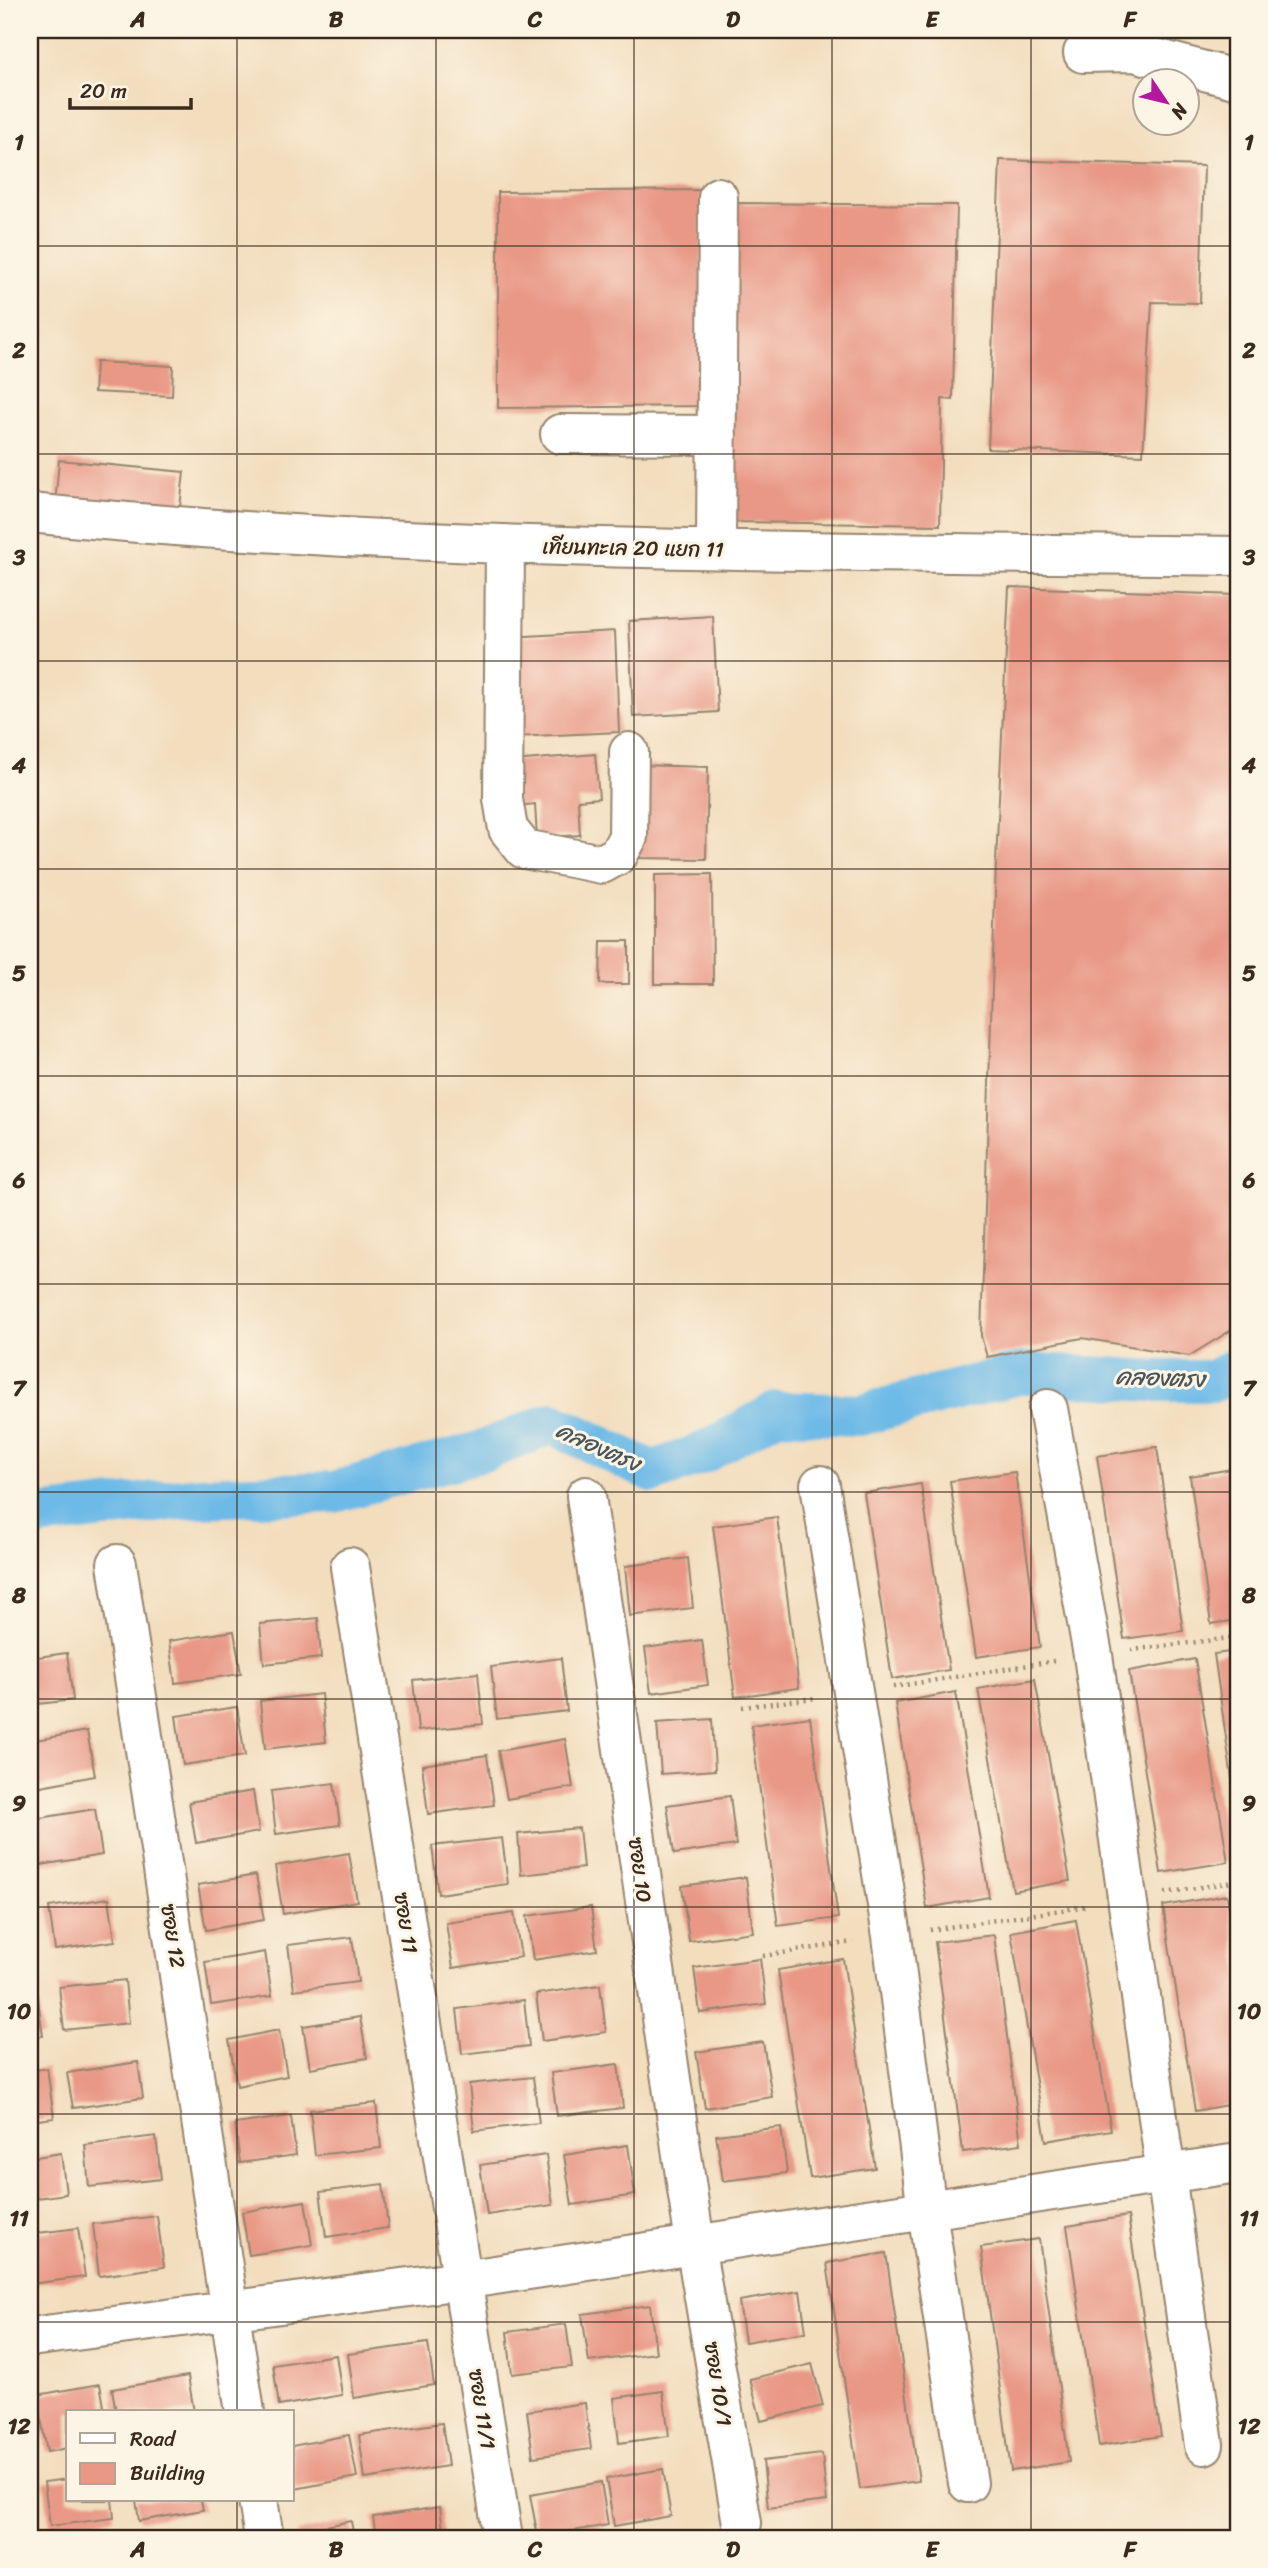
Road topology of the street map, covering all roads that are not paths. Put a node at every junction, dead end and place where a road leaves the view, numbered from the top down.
1 (1083, 53) dead end
2 (1238, 80) edge
3 (718, 197) dead end
4 (560, 434) dead end
5 (717, 435) junction
6 (30, 513) edge
7 (505, 546) junction
8 (716, 549) junction
9 (1238, 556) edge
10 (629, 752) dead end
11 (1048, 1409) dead end
12 (820, 1485) dead end
13 (586, 1496) dead end
14 (117, 1564) dead end
15 (350, 1567) dead end
16 (1238, 2163) edge
17 (1168, 2175) junction
18 (927, 2211) junction
19 (695, 2244) junction
20 (462, 2280) junction
21 (229, 2308) junction
22 (30, 2337) edge
23 (245, 2410) edge
24 (1204, 2445) dead end
25 (968, 2483) dead end
26 (258, 2502) edge
27 (741, 2523) dead end
28 (264, 2538) edge
29 (503, 2538) edge

1 - 2 street
3 - 5 street
4 - 5 street
5 - 8 street
6 - 7 street, เทียนทะเล 20 แยก 11
7 - 8 street, เทียนทะเล 20 แยก 11
7 - 10 street
8 - 9 street, เทียนทะเล 20 แยก 11
11 - 17 street
12 - 18 street
13 - 19 street, ซอย 10
14 - 21 street, ซอย 12
15 - 20 street, ซอย 11
16 - 17 street
17 - 18 street
17 - 24 street
18 - 19 street
18 - 25 street
19 - 20 street
19 - 27 street, ซอย 10/1
20 - 21 street
20 - 29 street, ซอย 11/1
21 - 22 street
21 - 23 street, ซอย 12
26 - 28 street

